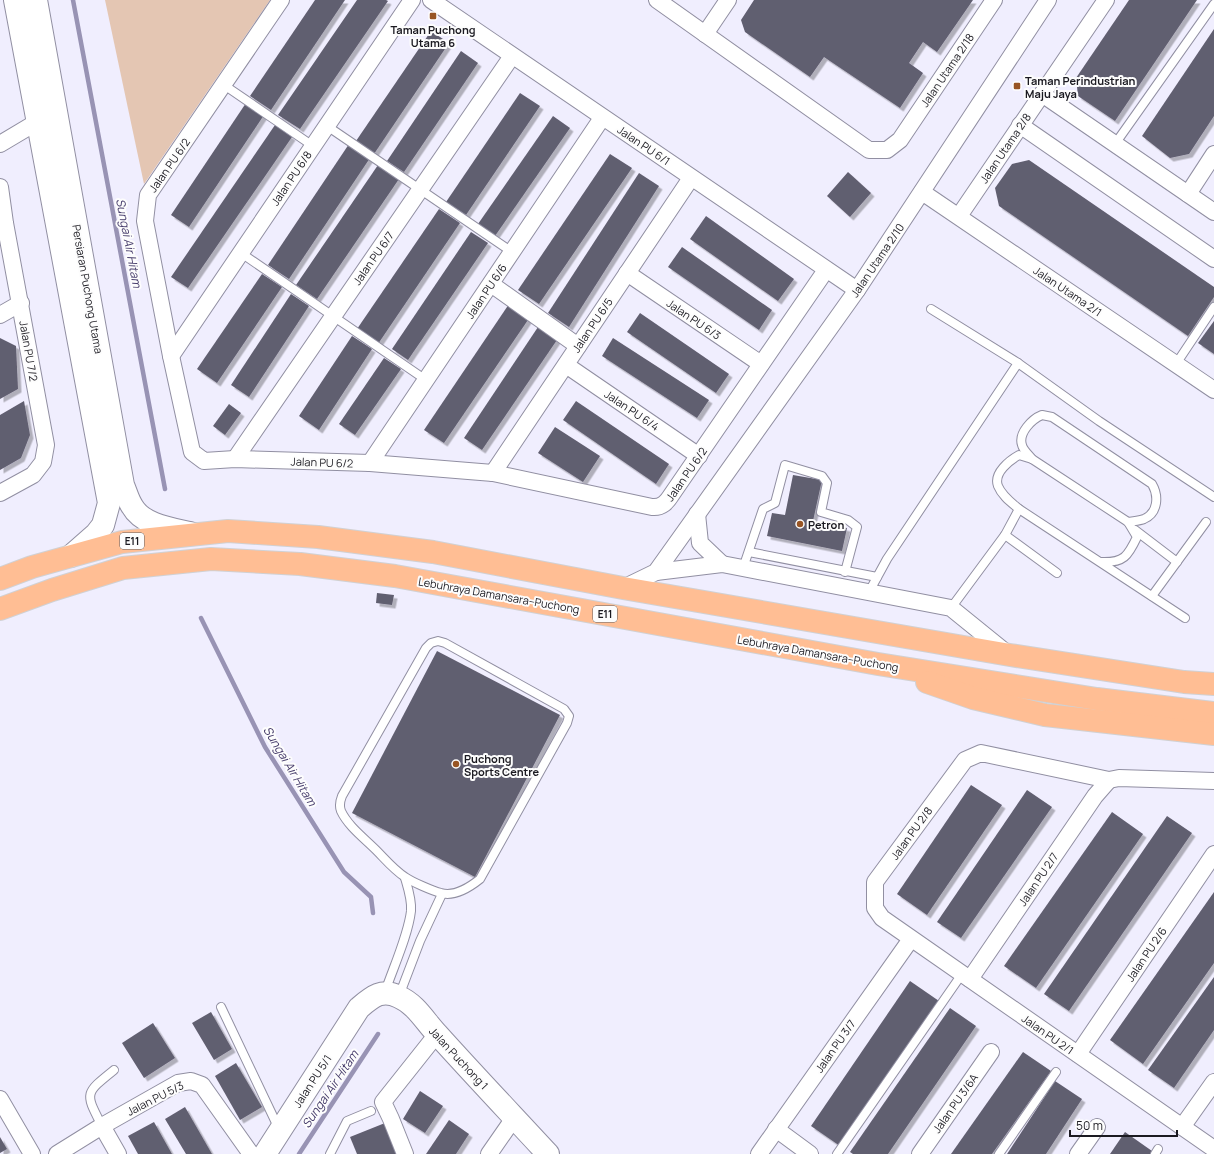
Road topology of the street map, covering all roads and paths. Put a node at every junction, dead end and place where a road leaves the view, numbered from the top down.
1 (15, 0) edge
2 (36, 0) edge
3 (281, 0) edge
4 (412, 0) edge
5 (431, 0) edge
6 (658, 0) edge
7 (728, 0) edge
8 (994, 0) edge
9 (1048, 0) edge
10 (1106, 0) edge
11 (1214, 4) edge
12 (705, 34) junction
13 (512, 56) junction
14 (224, 85) junction
15 (1042, 94) junction
16 (602, 118) junction
17 (37, 122) junction
18 (1020, 125) junction
19 (327, 126) junction
20 (1115, 144) junction
21 (1, 146) edge
22 (313, 146) junction
23 (1214, 154) edge
24 (691, 178) junction
25 (0, 187) edge
26 (420, 190) junction
27 (922, 192) junction
28 (1188, 194) junction
29 (1214, 212) edge
30 (959, 216) junction
31 (3, 224) edge
32 (512, 252) junction
33 (241, 253) junction
34 (1214, 259) edge
35 (826, 270) junction
36 (627, 273) junction
37 (491, 284) junction
38 (857, 290) junction
39 (21, 303) junction
40 (1214, 307) edge
41 (931, 309) dead end
42 (0, 315) edge
43 (333, 316) junction
44 (578, 346) junction
45 (170, 356) junction
46 (1018, 363) junction
47 (761, 364) junction
48 (1176, 364) junction
49 (566, 365) junction
50 (426, 380) junction
51 (1214, 390) edge
52 (699, 456) junction
53 (235, 459) junction
54 (1032, 459) junction
55 (370, 463) junction
56 (493, 473) junction
57 (0, 493) edge
58 (1214, 497) edge
59 (1019, 509) junction
60 (697, 514) junction
61 (1206, 522) dead end
62 (1130, 525) junction
63 (195, 534) junction
64 (1005, 535) junction
65 (749, 552) junction
66 (71, 556) junction
67 (1101, 562) junction
68 (1177, 562) junction
69 (722, 564) junction
70 (743, 568) junction
71 (656, 572) junction
72 (845, 572) junction
73 (1058, 573) dead end
74 (877, 577) junction
75 (0, 579) edge
76 (623, 588) junction
77 (869, 592) junction
78 (1152, 596) junction
79 (951, 608) junction
80 (0, 609) edge
81 (1185, 618) dead end
82 (1010, 655) junction
83 (878, 664) junction
84 (1214, 684) edge
85 (1214, 713) edge
86 (1214, 734) edge
87 (1109, 780) junction
88 (1214, 781) edge
89 (1214, 854) edge
90 (1208, 873) edge
91 (405, 878) junction
92 (442, 894) junction
93 (882, 918) joint
94 (911, 939) junction
95 (966, 976) junction
96 (392, 995) junction
97 (221, 1008) dead end
98 (437, 1034) junction
99 (991, 1052) dead end
100 (1078, 1054) junction
101 (114, 1070) dead end
102 (1056, 1072) dead end
103 (1214, 1082) edge
104 (0, 1099) edge
105 (377, 1106) junction
106 (514, 1118) junction
107 (102, 1126) junction
108 (1097, 1127) dead end
109 (1182, 1127) junction
110 (776, 1129) junction
111 (280, 1131) junction
112 (1214, 1149) edge
113 (32, 1154) edge
114 (57, 1154) edge
115 (118, 1154) edge
116 (251, 1154) edge
117 (265, 1154) edge
118 (330, 1154) edge
119 (405, 1154) edge
120 (489, 1154) edge
121 (548, 1154) edge
122 (759, 1154) edge
123 (810, 1154) edge
124 (837, 1154) edge
125 (920, 1154) edge
126 (999, 1154) edge
127 (1078, 1154) edge

1 - 17 street, Persiaran Puchong Utama
2 - 63 street, Persiaran Puchong Utama
3 - 14 street, Jalan PU 6/2
4 - 19 street, Jalan PU 6/8
5 - 13 street, Jalan PU 6/1
6 - 12 street
7 - 12 street
8 - 12 street, Jalan Utama 2/18
9 - 27 street, Jalan Utama 2/10
10 - 15 street, Jalan Utama 2/8
11 - 20 lane
13 - 16 street, Jalan PU 6/1
13 - 26 street, Jalan PU 6/7
14 - 22 lane
14 - 45 street, Jalan PU 6/2
15 - 18 street, Jalan Utama 2/8
15 - 20 street
16 - 24 street, Jalan PU 6/1
16 - 32 street, Jalan PU 6/6
17 - 21 street
17 - 66 street, Persiaran Puchong Utama
18 - 30 street, Jalan Utama 2/8
18 - 34 street
19 - 22 street, Jalan PU 6/8
19 - 26 lane
20 - 28 street
22 - 33 street, Jalan PU 6/8
23 - 28 street
24 - 35 street, Jalan PU 6/1
24 - 36 street, Jalan PU 6/5
25 - 31 street, Jalan PU 7/2
26 - 32 lane
26 - 43 street, Jalan PU 6/7
27 - 30 street, Jalan Utama 2/1
27 - 38 street, Jalan Utama 2/10
28 - 29 street
30 - 48 street, Jalan Utama 2/1
31 - 39 street, Jalan PU 7/2
32 - 37 street, Jalan PU 6/6
33 - 43 lane
33 - 45 street, Jalan PU 6/8
35 - 38 street, Jalan PU 6/1
35 - 47 street, Jalan PU 6/2
36 - 44 street, Jalan PU 6/5
36 - 47 street, Jalan PU 6/3
37 - 44 street
37 - 50 street, Jalan PU 6/6
38 - 60 street, Jalan Utama 2/10
39 - 42 street
39 - 57 street, Jalan PU 7/2
40 - 48 lane
41 - 46 lane
43 - 50 lane
43 - 53 street, Jalan PU 6/7
44 - 49 street, Jalan PU 6/5
45 - 53 street, Jalan PU 6/2
46 - 58 lane
46 - 74 lane
47 - 52 street, Jalan PU 6/2
48 - 51 street, Jalan Utama 2/1
49 - 52 street, Jalan PU 6/4
49 - 56 street, Jalan PU 6/5
50 - 55 street, Jalan PU 6/6
52 - 56 street, Jalan PU 6/2
53 - 55 street, Jalan PU 6/2
54 - 59 lane
54 - 62 lane
54 - 62 lane
55 - 56 street, Jalan PU 6/2
59 - 64 lane
59 - 67 lane
60 - 69 street
60 - 71 street, Jalan Utama 2/10
61 - 68 lane
62 - 67 lane
62 - 68 lane
63 - 66 highway, E11
63 - 76 highway, E11
64 - 73 lane
64 - 79 lane
65 - 70 lane
65 - 72 lane
65 - 72 lane
66 - 75 highway, E11
67 - 78 lane
68 - 78 lane
69 - 70 street
69 - 71 street
70 - 77 street
71 - 76 street, Jalan Utama 2/10
72 - 74 lane
74 - 77 lane
76 - 82 highway, E11
77 - 79 street
78 - 81 lane
79 - 82 street
80 - 83 highway, Lebuhraya Damansara–Puchong / E11
82 - 84 highway, E11
83 - 85 highway, Lebuhraya Damansara–Puchong / E11
83 - 86 highway
87 - 88 street
87 - 93 street, Jalan PU 2/8
87 - 95 street, Jalan PU 2/7
89 - 90 street, Jalan PU 2/6
90 - 100 street, Jalan PU 2/6
91 - 92 lane
91 - 92 lane
91 - 96 lane
92 - 96 lane
93 - 94 street, Jalan PU 2/1
94 - 95 street, Jalan PU 2/1
94 - 110 street, Jalan PU 3/7
95 - 100 street, Jalan PU 2/1
95 - 124 lane
96 - 98 street, Jalan Puchong 1
96 - 111 street, Jalan PU 5/1
97 - 111 lane
98 - 105 street
98 - 106 street, Jalan Puchong 1
99 - 125 street, Jalan PU 3/6A
100 - 109 street, Jalan PU 2/1
101 - 107 lane
102 - 126 lane
103 - 109 street
104 - 113 street
105 - 118 lane
105 - 119 street
106 - 120 street
106 - 121 street, Jalan Puchong 1
107 - 114 street, Jalan PU 5/3
107 - 115 street
107 - 116 street, Jalan PU 5/3
108 - 127 street
109 - 112 street, Jalan PU 2/1
110 - 122 street, Jalan PU 3/7
110 - 123 street
111 - 117 street, Jalan PU 5/1

